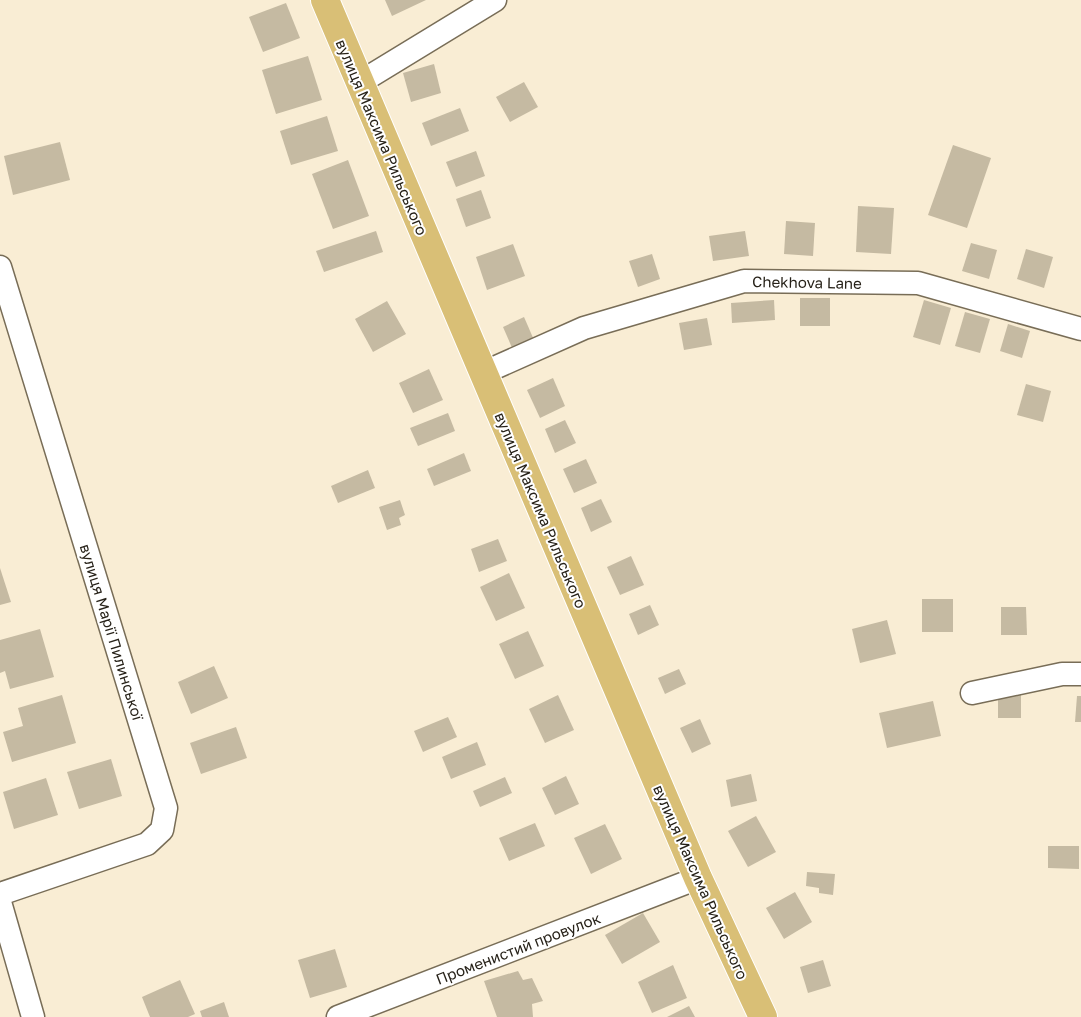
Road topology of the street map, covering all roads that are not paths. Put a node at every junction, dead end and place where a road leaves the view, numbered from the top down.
1 (325, 0) edge
2 (495, 0) edge
3 (359, 82) junction
4 (0, 267) edge
5 (1081, 329) edge
6 (483, 373) junction
7 (1081, 674) edge
8 (972, 693) dead end
9 (698, 878) junction
10 (0, 894) edge
11 (0, 902) edge
12 (33, 1017) edge
13 (338, 1017) edge
14 (762, 1017) edge

1 - 3 main road, вулиця Максима Рильського
2 - 3 street
3 - 6 main road, вулиця Максима Рильського
4 - 10 street, вулиця Марії Пилинської
5 - 6 street, Chekhova Lane
6 - 9 main road, вулиця Максима Рильського
7 - 8 street
9 - 13 street, Променистий провулок
9 - 14 main road, вулиця Максима Рильського
11 - 12 street

